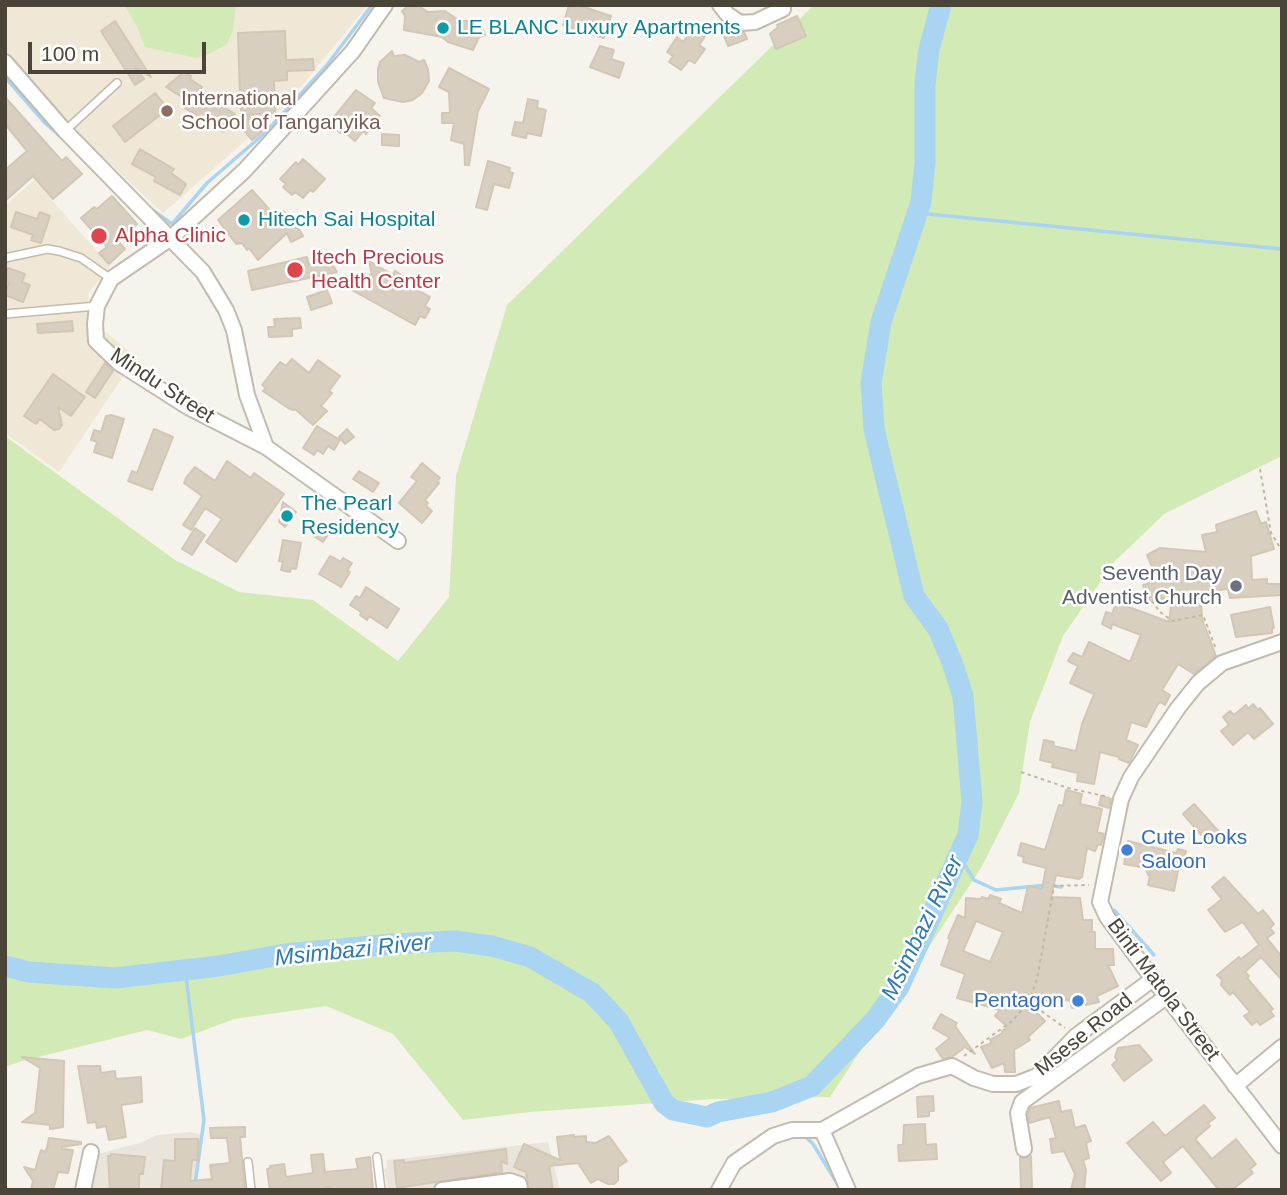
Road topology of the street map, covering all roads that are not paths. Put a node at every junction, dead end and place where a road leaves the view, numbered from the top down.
1 (384, 5) edge
2 (720, 5) edge
3 (783, 9) dead end
4 (5, 62) edge
5 (117, 83) dead end
6 (65, 131) junction
7 (171, 238) junction
8 (5, 258) edge
9 (111, 279) junction
10 (96, 306) junction
11 (5, 314) edge
12 (266, 447) junction
13 (398, 541) dead end
14 (1282, 642) edge
15 (1153, 979) junction
16 (1166, 997) junction
17 (1282, 1047) edge
18 (1235, 1086) junction
19 (822, 1130) junction
20 (1282, 1146) edge
21 (1024, 1149) dead end
22 (91, 1152) dead end
23 (377, 1157) dead end
24 (248, 1162) dead end
25 (83, 1190) edge
26 (251, 1190) edge
27 (380, 1190) edge
28 (442, 1190) edge
29 (520, 1190) edge
30 (719, 1190) edge
31 (848, 1190) edge

1 - 7 street, Mindu Street
2 - 3 street
4 - 6 street
5 - 6 lane
6 - 7 street
7 - 9 street, Mindu Street
7 - 12 street
8 - 9 lane
9 - 10 street, Mindu Street
10 - 11 lane
10 - 12 street, Mindu Street
12 - 13 street, Mindu Street
14 - 15 street, Binti Matola Street
15 - 16 street, Binti Matola Street
15 - 19 street, Msese Road
16 - 18 street, Binti Matola Street
16 - 21 street
17 - 18 street
18 - 20 street, Binti Matola Street
19 - 30 street
19 - 31 street
22 - 25 street
23 - 27 lane
24 - 26 lane
28 - 29 street

